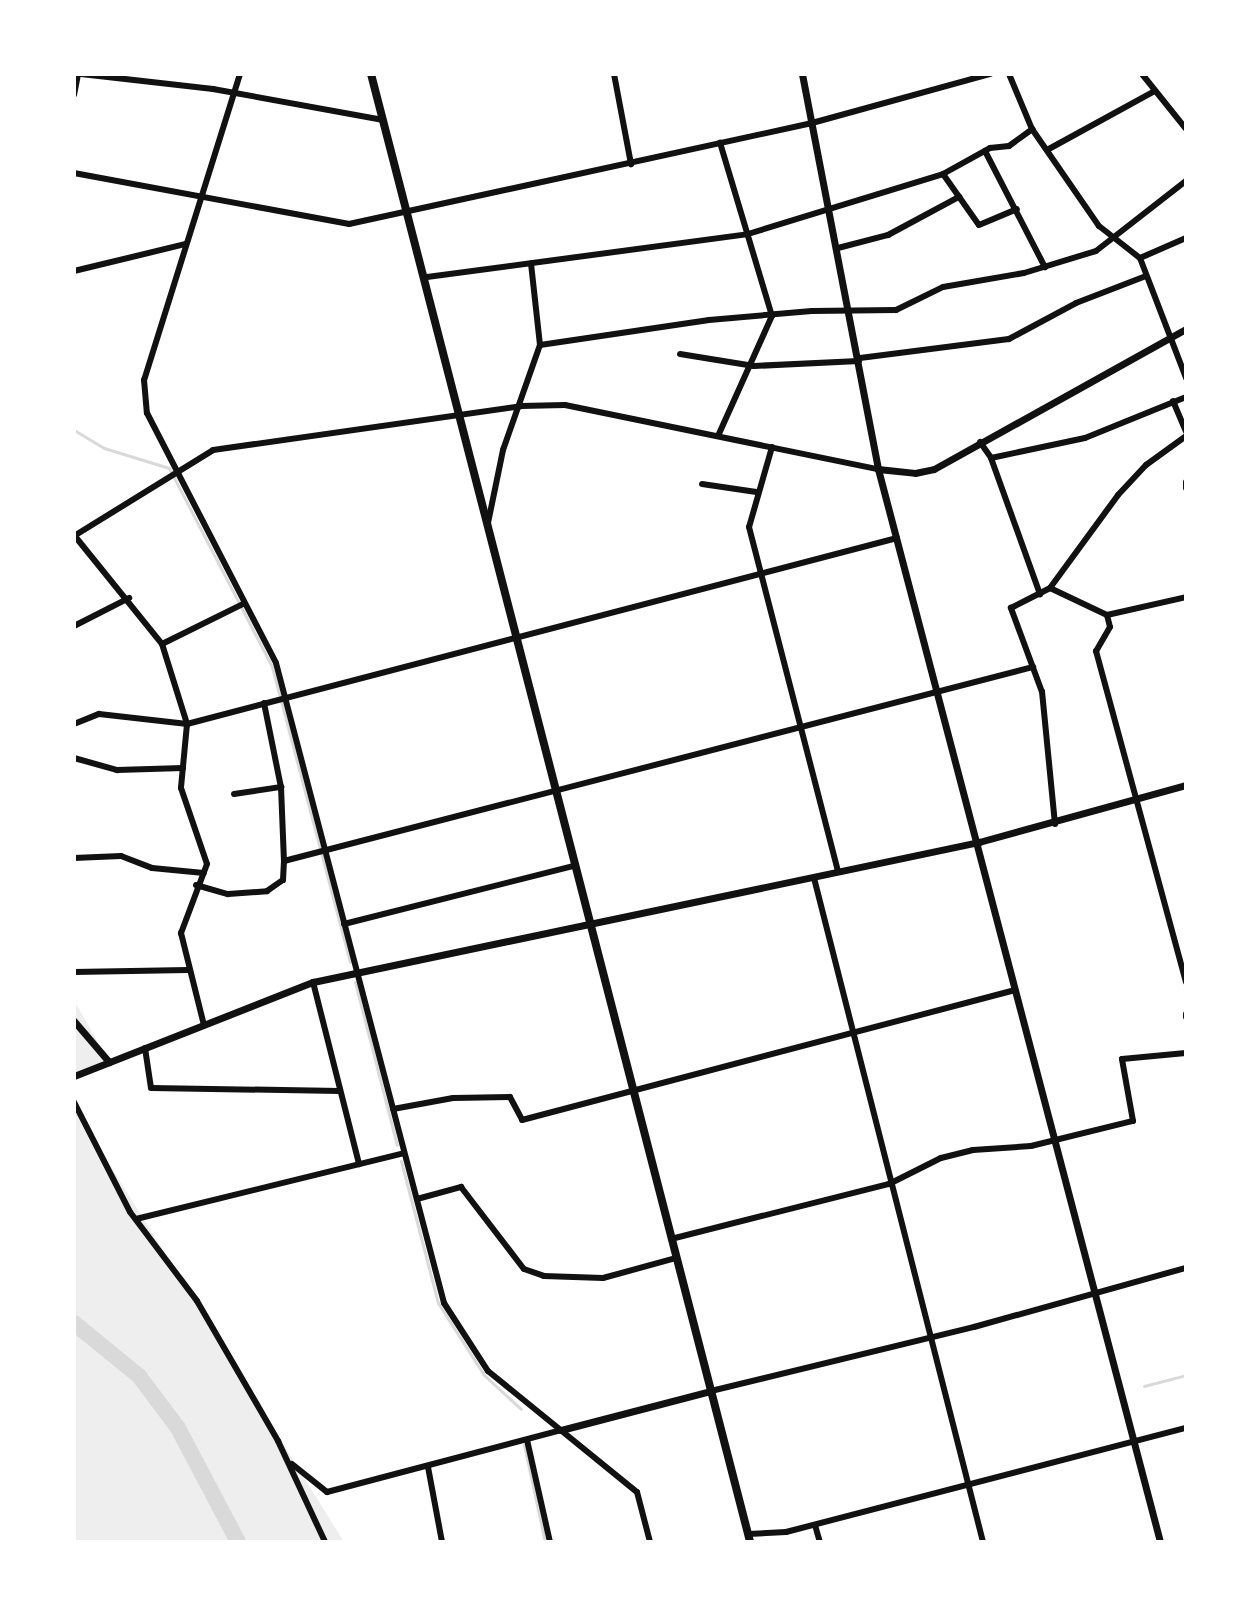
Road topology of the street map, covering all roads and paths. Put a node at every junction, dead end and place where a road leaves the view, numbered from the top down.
1 (80, 74) edge
2 (240, 74) edge
3 (371, 74) edge
4 (614, 74) edge
5 (802, 74) edge
6 (990, 74) edge
7 (1009, 74) edge
8 (1142, 74) edge
9 (1153, 92) junction
10 (235, 93) junction
11 (74, 95) edge
12 (383, 120) junction
13 (812, 123) junction
14 (1032, 129) junction
15 (1186, 129) edge
16 (720, 143) junction
17 (1047, 150) junction
18 (985, 151) junction
19 (631, 164) junction
20 (74, 173) edge
21 (943, 174) junction
22 (1186, 181) edge
23 (959, 197) junction
24 (201, 200) junction
25 (829, 207) junction
26 (1017, 209) junction
27 (410, 212) junction
28 (748, 234) junction
29 (1111, 238) junction
30 (1186, 238) edge
31 (186, 244) junction
32 (838, 248) junction
33 (1140, 258) junction
34 (531, 263) junction
35 (1045, 267) junction
36 (74, 271) edge
37 (1146, 276) junction
38 (427, 277) junction
39 (851, 311) junction
40 (772, 316) junction
41 (1186, 329) edge
42 (1170, 338) junction
43 (540, 345) junction
44 (680, 354) dead end
45 (860, 360) junction
46 (754, 366) junction
47 (1186, 378) edge
48 (1186, 397) edge
49 (1173, 401) junction
50 (521, 406) junction
51 (459, 416) junction
52 (1186, 433) edge
53 (718, 436) junction
54 (980, 442) junction
55 (772, 447) junction
56 (991, 458) junction
57 (878, 469) junction
58 (176, 474) junction
59 (1186, 482) edge
60 (702, 484) dead end
61 (1186, 488) edge
62 (756, 492) junction
63 (487, 527) junction
64 (74, 535) edge
65 (897, 538) junction
66 (759, 574) junction
67 (1050, 588) junction
68 (1040, 594) junction
69 (1186, 597) edge
70 (129, 598) junction
71 (243, 604) junction
72 (1107, 615) junction
73 (74, 626) edge
74 (515, 638) junction
75 (162, 644) junction
76 (1033, 667) junction
77 (939, 691) junction
78 (286, 698) junction
79 (264, 703) junction
80 (74, 724) edge
81 (187, 724) junction
82 (799, 727) junction
83 (74, 758) edge
84 (183, 768) junction
85 (1186, 785) edge
86 (281, 787) junction
87 (554, 791) junction
88 (234, 794) dead end
89 (1136, 798) junction
90 (1055, 824) junction
91 (979, 842) junction
92 (325, 850) junction
93 (74, 858) edge
94 (284, 861) junction
95 (573, 866) junction
96 (838, 872) junction
97 (204, 873) junction
98 (814, 878) junction
99 (196, 885) junction
100 (588, 923) junction
101 (344, 924) junction
102 (188, 970) junction
103 (74, 972) edge
104 (356, 972) junction
105 (313, 982) junction
106 (1186, 982) edge
107 (1015, 990) junction
108 (74, 1021) edge
109 (204, 1025) junction
110 (853, 1033) junction
111 (145, 1048) junction
112 (1186, 1053) edge
113 (109, 1062) junction
114 (74, 1076) edge
115 (340, 1091) junction
116 (633, 1091) junction
117 (74, 1102) edge
118 (393, 1109) junction
119 (1055, 1140) junction
120 (404, 1153) junction
121 (359, 1164) junction
122 (889, 1184) junction
123 (417, 1199) junction
124 (136, 1219) junction
125 (671, 1239) junction
126 (676, 1258) junction
127 (1186, 1268) edge
128 (1096, 1294) junction
129 (929, 1334) junction
130 (711, 1391) junction
131 (1186, 1428) edge
132 (561, 1430) junction
133 (527, 1440) junction
134 (1134, 1442) junction
135 (289, 1461) junction
136 (428, 1467) junction
137 (968, 1485) junction
138 (815, 1525) junction
139 (749, 1538) edge
140 (325, 1542) edge
141 (442, 1542) edge
142 (550, 1542) edge
143 (650, 1542) edge
144 (820, 1542) edge
145 (983, 1542) edge
146 (1160, 1542) edge

1 - 10 street
1 - 11 street
2 - 10 street
3 - 12 main road
4 - 19 street
5 - 13 street
6 - 13 street
7 - 14 street
8 - 9 street
9 - 15 street
9 - 17 street
10 - 12 street
10 - 24 street
12 - 27 main road
13 - 16 street
13 - 25 street
14 - 17 street
14 - 18 street
16 - 19 street
16 - 28 street
17 - 29 street
18 - 21 street
18 - 26 street
19 - 27 street
20 - 24 street
21 - 23 street
21 - 25 street
22 - 29 street
23 - 26 street
23 - 32 street
24 - 27 street
24 - 31 street
25 - 28 street
25 - 32 street
26 - 35 street
27 - 38 main road
28 - 34 street
28 - 40 street
29 - 33 street
29 - 35 street
30 - 33 street
31 - 36 street
31 - 58 street
32 - 39 street
33 - 37 street
34 - 38 street
34 - 43 street
35 - 39 street
37 - 42 street
37 - 45 street
38 - 51 main road
39 - 40 street
39 - 45 street
40 - 43 street
40 - 46 street
41 - 42 street
42 - 47 street
42 - 54 street
43 - 50 street
44 - 46 street
45 - 46 street
45 - 57 street
46 - 53 street
48 - 49 street
49 - 52 street
49 - 56 street
50 - 51 street
50 - 53 street
50 - 63 street
51 - 58 street
51 - 63 main road
52 - 67 street
53 - 55 street
54 - 56 street
54 - 57 street
55 - 57 street
55 - 62 street
56 - 68 street
57 - 65 street
58 - 64 street
58 - 71 street
59 - 61 street
60 - 62 street
62 - 66 street
63 - 74 main road
64 - 70 street
65 - 66 street
65 - 77 street
66 - 74 street
66 - 82 street
67 - 68 street
67 - 72 street
68 - 76 street
69 - 72 street
70 - 73 street
70 - 75 street
71 - 75 street
71 - 78 street
72 - 89 street
74 - 78 street
74 - 87 main road
75 - 81 street
76 - 77 street
76 - 90 street
77 - 82 street
77 - 91 street
78 - 79 street
78 - 92 street
79 - 81 street
79 - 86 street
80 - 81 street
81 - 84 street
82 - 87 street
82 - 96 street
83 - 84 street
84 - 97 street
85 - 89 street
86 - 88 street
86 - 94 street
87 - 92 street
87 - 95 main road
89 - 90 street
89 - 106 street
90 - 91 street
91 - 96 street
91 - 107 street
92 - 94 street
92 - 101 street
93 - 97 street
94 - 99 street
95 - 100 main road
95 - 101 street
96 - 98 street
97 - 99 street
98 - 100 street
98 - 110 street
99 - 102 street
100 - 104 street
100 - 116 main road
101 - 104 street
102 - 103 street
102 - 109 street
104 - 105 street
104 - 118 street
105 - 109 street
105 - 115 street
107 - 110 street
107 - 119 street
108 - 113 street
109 - 111 street
110 - 116 street
110 - 122 street
111 - 113 street
111 - 115 street
112 - 119 street
113 - 114 street
115 - 121 street
116 - 118 street
116 - 125 main road
117 - 124 street
118 - 120 street
119 - 122 street
119 - 128 street
120 - 121 street
120 - 123 street
121 - 124 street
122 - 125 street
122 - 129 street
123 - 126 street
123 - 132 street
124 - 135 street
125 - 126 main road
126 - 130 main road
127 - 128 street
128 - 129 street
128 - 134 street
129 - 130 street
129 - 137 street
130 - 132 street
130 - 139 main road
131 - 134 street
132 - 133 street
132 - 143 street
133 - 136 street
133 - 142 street
134 - 137 street
134 - 146 street
135 - 136 street
135 - 140 street
136 - 141 street
137 - 138 street
137 - 145 street
138 - 139 street
138 - 144 street

